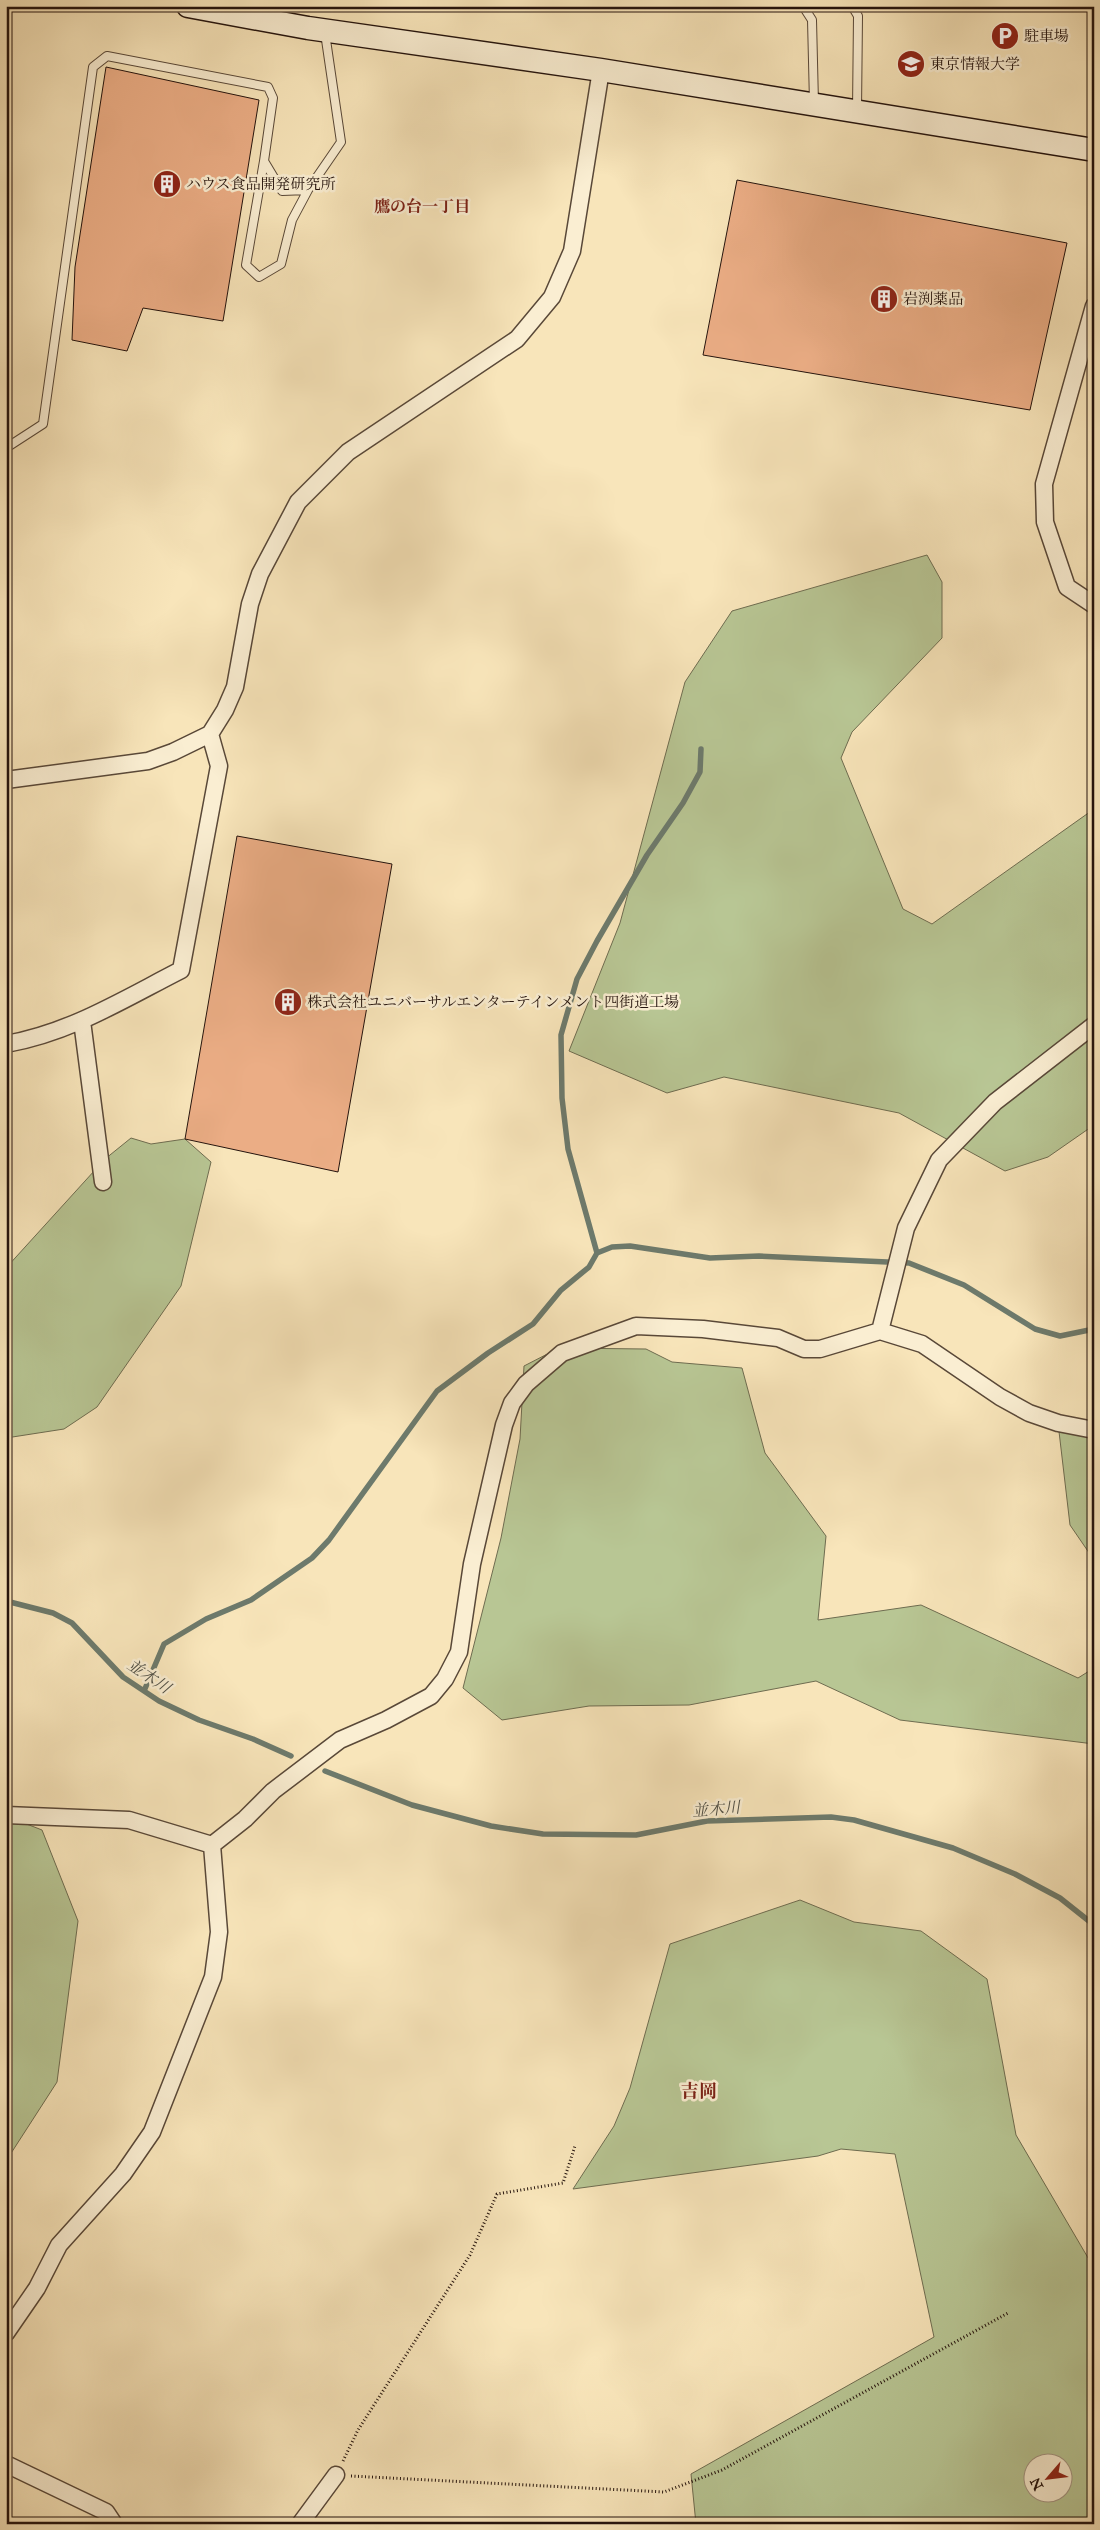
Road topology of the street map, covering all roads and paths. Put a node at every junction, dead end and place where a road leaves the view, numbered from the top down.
1 (188, 6) edge
2 (803, 6) edge
3 (852, 6) edge
4 (325, 31) junction
5 (601, 70) junction
6 (814, 105) junction
7 (857, 112) junction
8 (1094, 150) edge
9 (264, 160) junction
10 (308, 190) junction
11 (1094, 306) edge
12 (6, 448) edge
13 (1094, 605) edge
14 (210, 734) junction
15 (6, 780) edge
16 (82, 1021) junction
17 (1094, 1024) edge
18 (6, 1044) edge
19 (103, 1182) dead end
20 (880, 1332) junction
21 (1094, 1430) edge
22 (6, 1816) edge
23 (212, 1845) junction
24 (575, 2146) dead end
25 (1008, 2313) dead end
26 (6, 2333) edge
27 (6, 2464) edge
28 (336, 2475) junction
29 (114, 2524) edge
30 (300, 2524) edge

1 - 4 street
2 - 6 lane
3 - 7 lane
4 - 5 street
4 - 10 lane
5 - 6 street
5 - 14 street
6 - 7 street
7 - 8 street
9 - 10 lane
9 - 10 lane
9 - 12 lane
11 - 13 street
14 - 15 street
14 - 16 street
16 - 18 street
16 - 19 street
17 - 20 street
20 - 21 street
20 - 23 street
22 - 23 street
23 - 26 street
24 - 28 path
25 - 28 path
27 - 29 street
28 - 30 street

